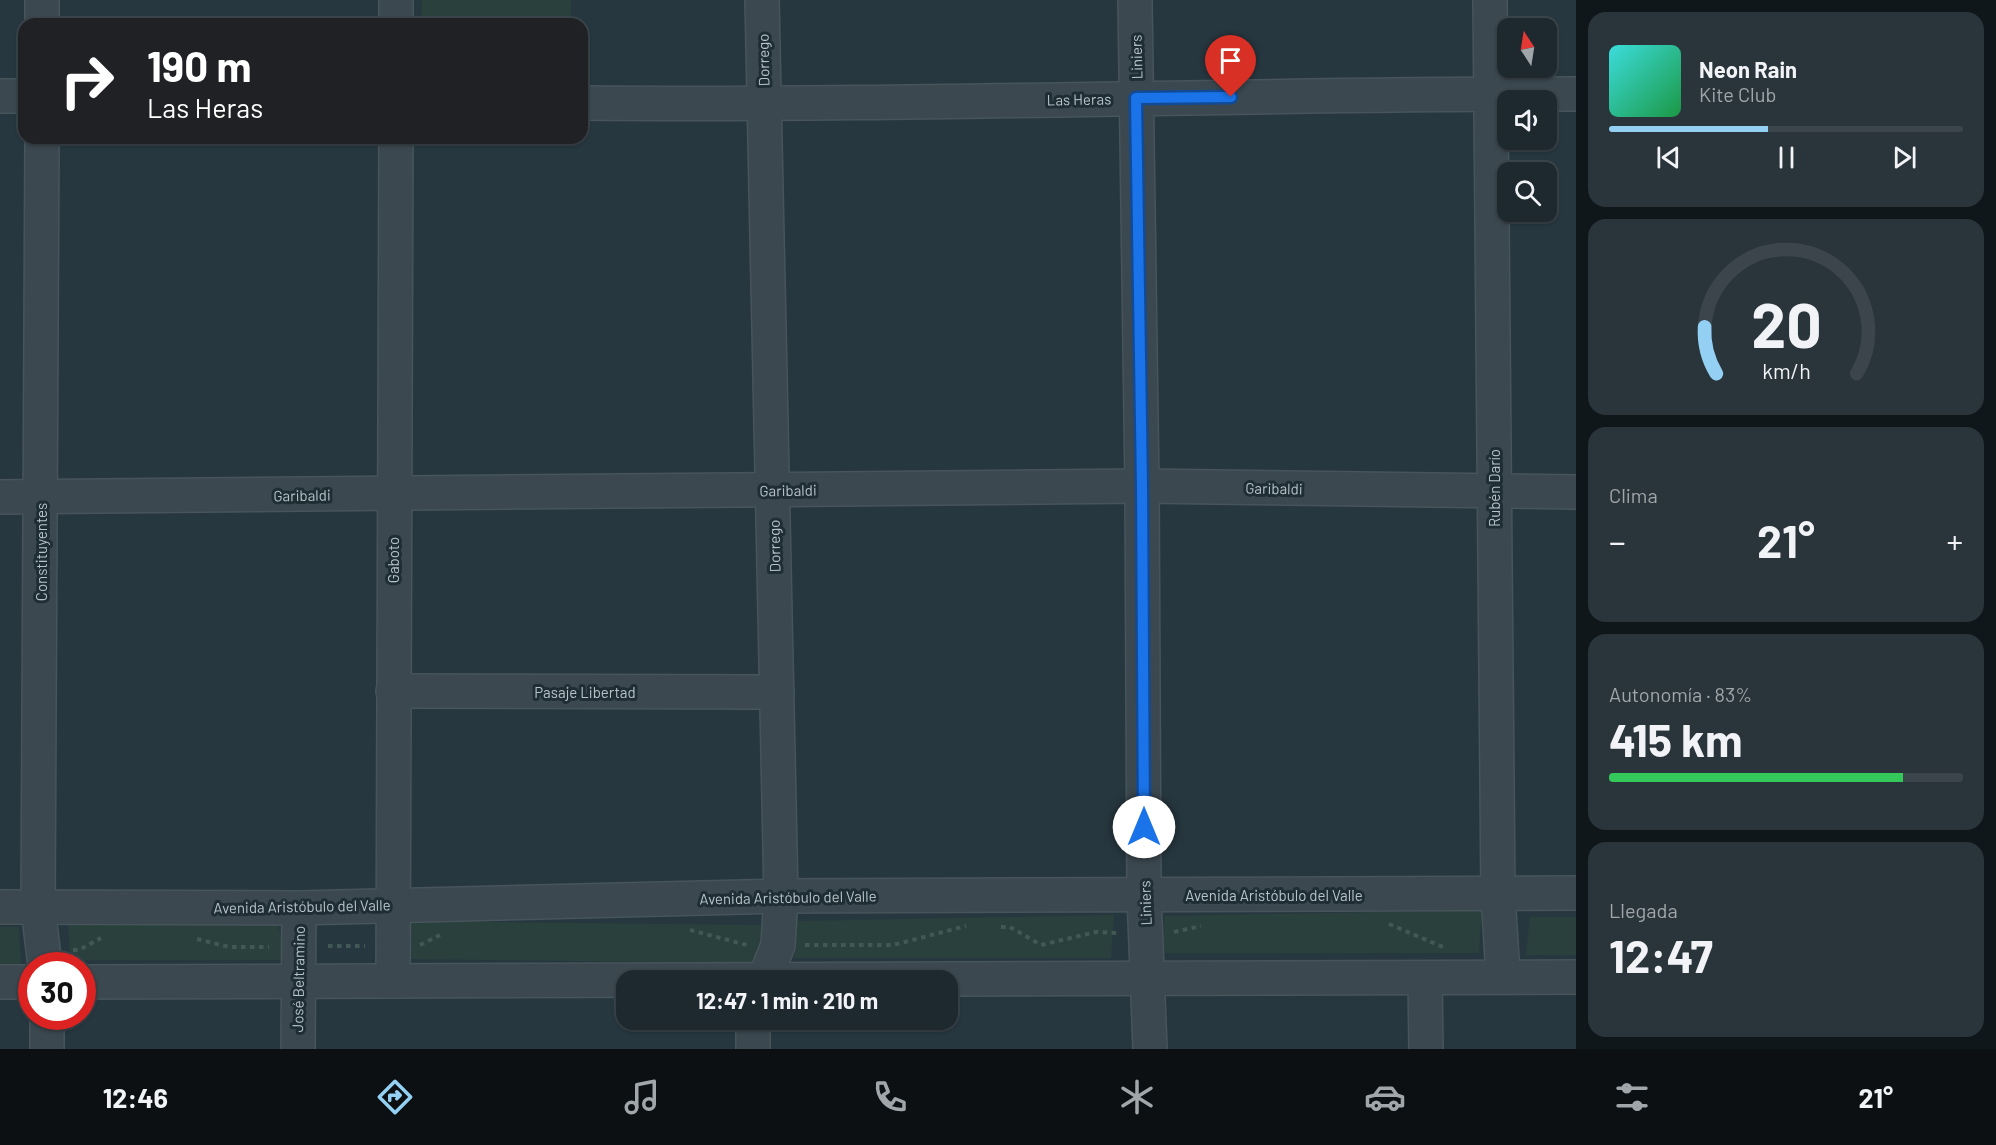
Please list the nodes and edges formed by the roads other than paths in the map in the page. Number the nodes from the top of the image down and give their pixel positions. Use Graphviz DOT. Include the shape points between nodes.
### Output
graph roads {
  1 [pos="42,0"];
  2 [pos="396,0"];
  3 [pos="762,0"];
  4 [pos="1135,0"];
  5 [pos="1490,0"];
  6 [pos="42,18"];
  7 [pos="396,18"];
  8 [pos="1492,94"];
  9 [pos="1576,94"];
  10 [pos="0,96"];
  11 [pos="18,96"];
  12 [pos="1136,98"];
  13 [pos="588,103"];
  14 [pos="764,105"];
  15 [pos="42,144"];
  16 [pos="396,144"];
  17 [pos="1142,486"];
  18 [pos="772,490"];
  19 [pos="1494,490"];
  20 [pos="1576,492"];
  21 [pos="393,494"];
  22 [pos="0,497"];
  23 [pos="42,497"];
  24 [pos="393,691"];
  25 [pos="777,692"];
  26 [pos="1498,894"];
  27 [pos="1576,894"];
  28 [pos="1144,895"];
  29 [pos="781,896"];
  30 [pos="393,904"];
  31 [pos="0,907"];
  32 [pos="38,908"];
  33 [pos="299,908"];
  34 [pos="43,952"];
  35 [pos="768,970"];
  36 [pos="1503,976"];
  37 [pos="1576,977"];
  38 [pos="1425,978"];
  39 [pos="1149,979"];
  40 [pos="958,980"];
  41 [pos="393,981"];
  42 [pos="616,981"];
  43 [pos="0,982"];
  44 [pos="18,982"];
  45 [pos="96,982"];
  46 [pos="298,982"];
  47 [pos="47,1030"];
  48 [pos="753,1030"];
  49 [pos="48,1049"];
  50 [pos="298,1049"];
  51 [pos="753,1049"];
  52 [pos="1150,1049"];
  53 [pos="1426,1049"];
  1 -- 6 [label="street"];
  2 -- 7 [label="street"];
  3 -- 14 [label="street, Dorrego"];
  4 -- 12 [label="street, Liniers"];
  5 -- 8 [label="street, Rubén Darío"];
  8 -- 9 [label="street, Las Heras"];
  8 -- 12 [label="street, Las Heras"];
  8 -- 19 [label="street, Rubén Darío"];
  10 -- 11 [label="street"];
  12 -- 14 [label="street, Las Heras"];
  12 -- 17 [label="street, Liniers"];
  13 -- 14 [label="street, Las Heras"];
  14 -- 18 [label="street, Dorrego"];
  15 -- 23 [label="street, Constituyentes"];
  16 -- 21 [label="street, Gaboto"];
  17 -- 18 [label="street, Garibaldi"];
  17 -- 19 [label="street, Garibaldi"];
  17 -- 28 [label="street, Liniers"];
  18 -- 21 [label="street, Garibaldi"];
  18 -- 25 [label="street, Dorrego"];
  19 -- 20 [label="street, Garibaldi"];
  19 -- 26 [label="street, Rubén Darío"];
  21 -- 23 [label="street, Garibaldi"];
  21 -- 24 [label="street, Gaboto"];
  22 -- 23 [label="street, Garibaldi"];
  23 -- 32 [label="street, Constituyentes"];
  24 -- 25 [label="street, Pasaje Libertad"];
  24 -- 30 [label="street, Gaboto"];
  25 -- 29 [label="street, Dorrego"];
  26 -- 27 [label="street, Avenida Aristóbulo del Valle"];
  26 -- 28 [label="street, Avenida Aristóbulo del Valle"];
  26 -- 36 [label="street, Rubén Darío"];
  28 -- 29 [label="street, Avenida Aristóbulo del Valle"];
  28 -- 39 [label="street, Liniers"];
  29 -- 30 [label="street, Avenida Aristóbulo del Valle"];
  29 -- 35 [label="street, Dorrego" via="778,945"];
  30 -- 33 [label="street, Avenida Aristóbulo del Valle"];
  30 -- 41 [label="street, Gaboto"];
  31 -- 32 [label="street, Avenida Aristóbulo del Valle"];
  32 -- 33 [label="street, Avenida Aristóbulo del Valle"];
  32 -- 34 [label="street, Constituyentes"];
  33 -- 46 [label="street, José Beltramino"];
  36 -- 37 [label="street"];
  36 -- 38 [label="street"];
  38 -- 39 [label="street"];
  38 -- 53 [label="street"];
  39 -- 40 [label="street"];
  39 -- 52 [label="street, Liniers"];
  41 -- 42 [label="street"];
  41 -- 46 [label="street"];
  43 -- 44 [label="street"];
  45 -- 46 [label="street"];
  46 -- 50 [label="street, José Beltramino"];
  47 -- 49 [label="street"];
  48 -- 51 [label="street"];
}
